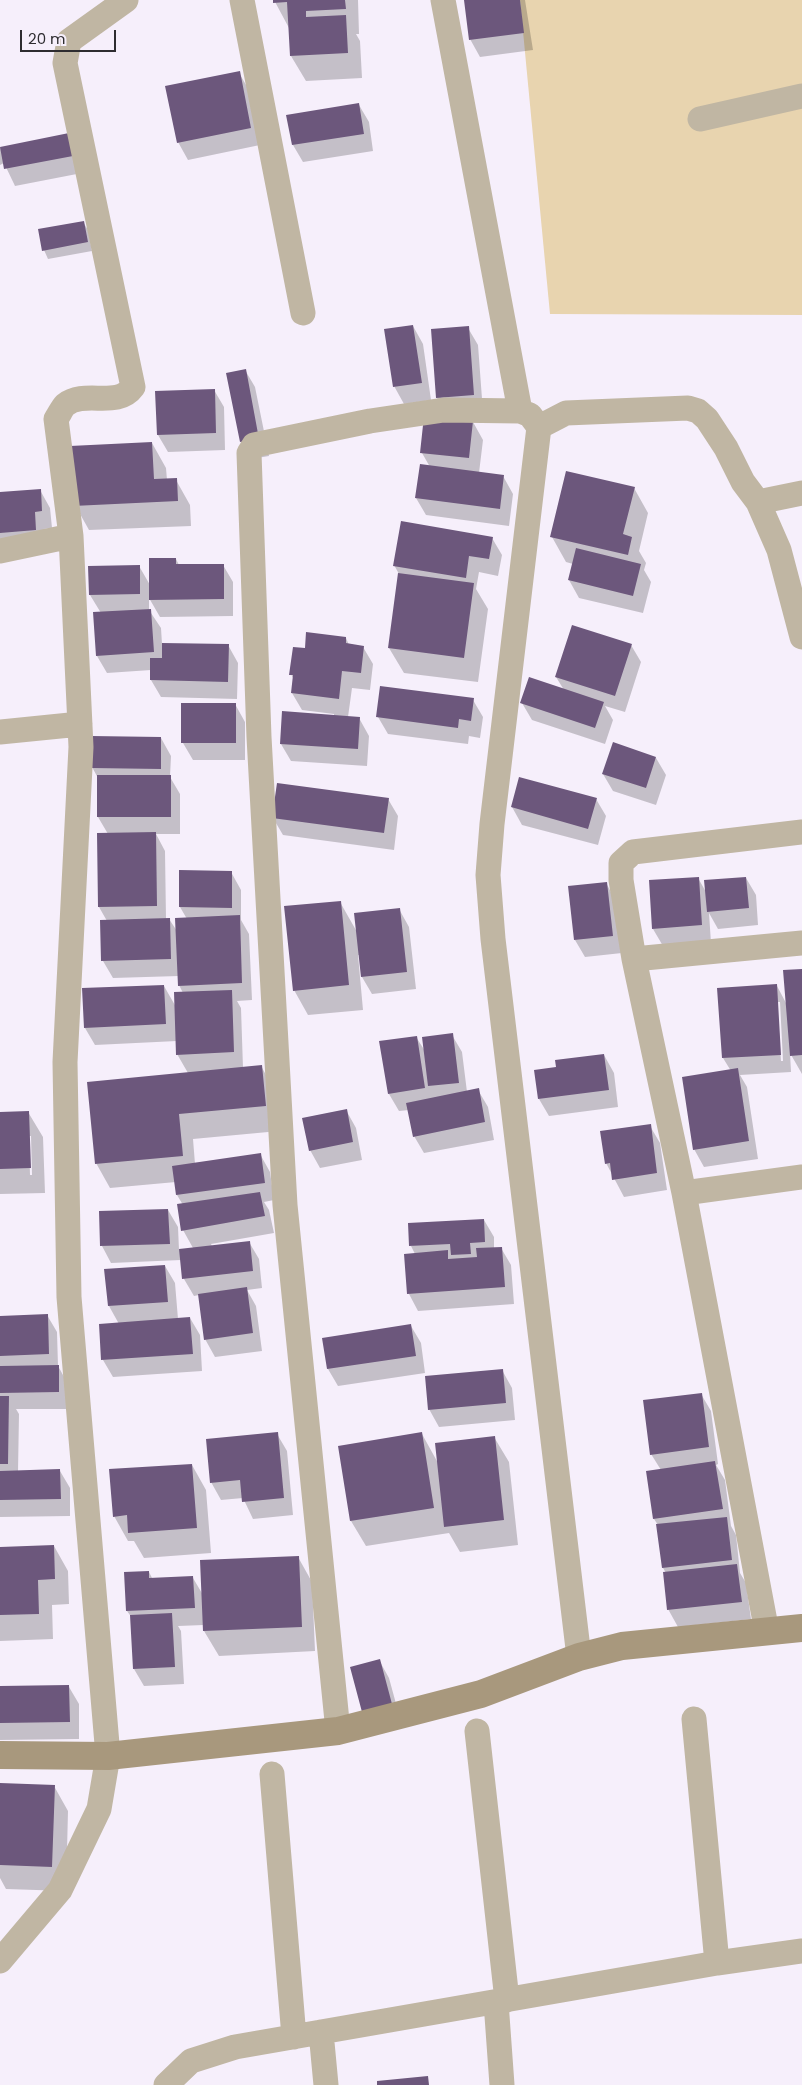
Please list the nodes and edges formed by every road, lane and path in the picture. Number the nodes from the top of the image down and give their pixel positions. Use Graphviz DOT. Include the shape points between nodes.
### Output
graph roads {
  1 [pos="126,0"];
  2 [pos="242,0"];
  3 [pos="443,0"];
  4 [pos="802,96"];
  5 [pos="700,119"];
  6 [pos="303,313"];
  7 [pos="530,419"];
  8 [pos="802,493"];
  9 [pos="758,502"];
  10 [pos="71,536"];
  11 [pos="0,551"];
  12 [pos="802,637"];
  13 [pos="80,724"];
  14 [pos="0,732"];
  15 [pos="802,832"];
  16 [pos="802,944"];
  17 [pos="634,959"];
  18 [pos="802,1177"];
  19 [pos="684,1193"];
  20 [pos="802,1628"];
  21 [pos="767,1632"];
  22 [pos="579,1657"];
  23 [pos="694,1719"];
  24 [pos="338,1731"];
  25 [pos="476,1731"];
  26 [pos="0,1755"];
  27 [pos="108,1756"];
  28 [pos="272,1774"];
  29 [pos="802,1950"];
  30 [pos="0,1962"];
  31 [pos="717,1963"];
  32 [pos="501,2001"];
  33 [pos="322,2032"];
  34 [pos="294,2037"];
  35 [pos="166,2085"];
  36 [pos="326,2085"];
  37 [pos="502,2085"];
  1 -- 10 [label="street" via="69,41 65,64 133,387 127,395 79,400 66,405 56,418"];
  2 -- 6 [label="street"];
  3 -- 7 [label="street"];
  4 -- 5 [label="street"];
  7 -- 9 [label="street" via="566,413 688,408 698,411 726,448 743,482"];
  7 -- 22 [label="street" via="488,875 494,949"];
  7 -- 24 [label="street" via="444,410 370,421 254,445 249,454 260,737 285,1205"];
  8 -- 9 [label="street"];
  9 -- 12 [label="street" via="779,550"];
  10 -- 11 [label="street"];
  10 -- 13 [label="street"];
  13 -- 14 [label="street"];
  13 -- 27 [label="street" via="65,1062 69,1298"];
  15 -- 17 [label="street" via="633,852 621,862 621,880"];
  16 -- 17 [label="street"];
  17 -- 19 [label="street"];
  18 -- 19 [label="street"];
  19 -- 21 [label="street"];
  20 -- 21 [label="street"];
  21 -- 22 [label="street" via="622,1646"];
  22 -- 24 [label="street" via="481,1694"];
  23 -- 31 [label="street"];
  24 -- 27 [label="street"];
  25 -- 32 [label="street"];
  26 -- 27 [label="street"];
  27 -- 30 [label="street" via="99,1809 60,1890"];
  28 -- 34 [label="street"];
  29 -- 31 [label="street"];
  31 -- 32 [label="street"];
  32 -- 33 [label="street"];
  32 -- 37 [label="street"];
  33 -- 34 [label="street"];
  33 -- 36 [label="street"];
  34 -- 35 [label="street" via="235,2047 191,2061"];
}
